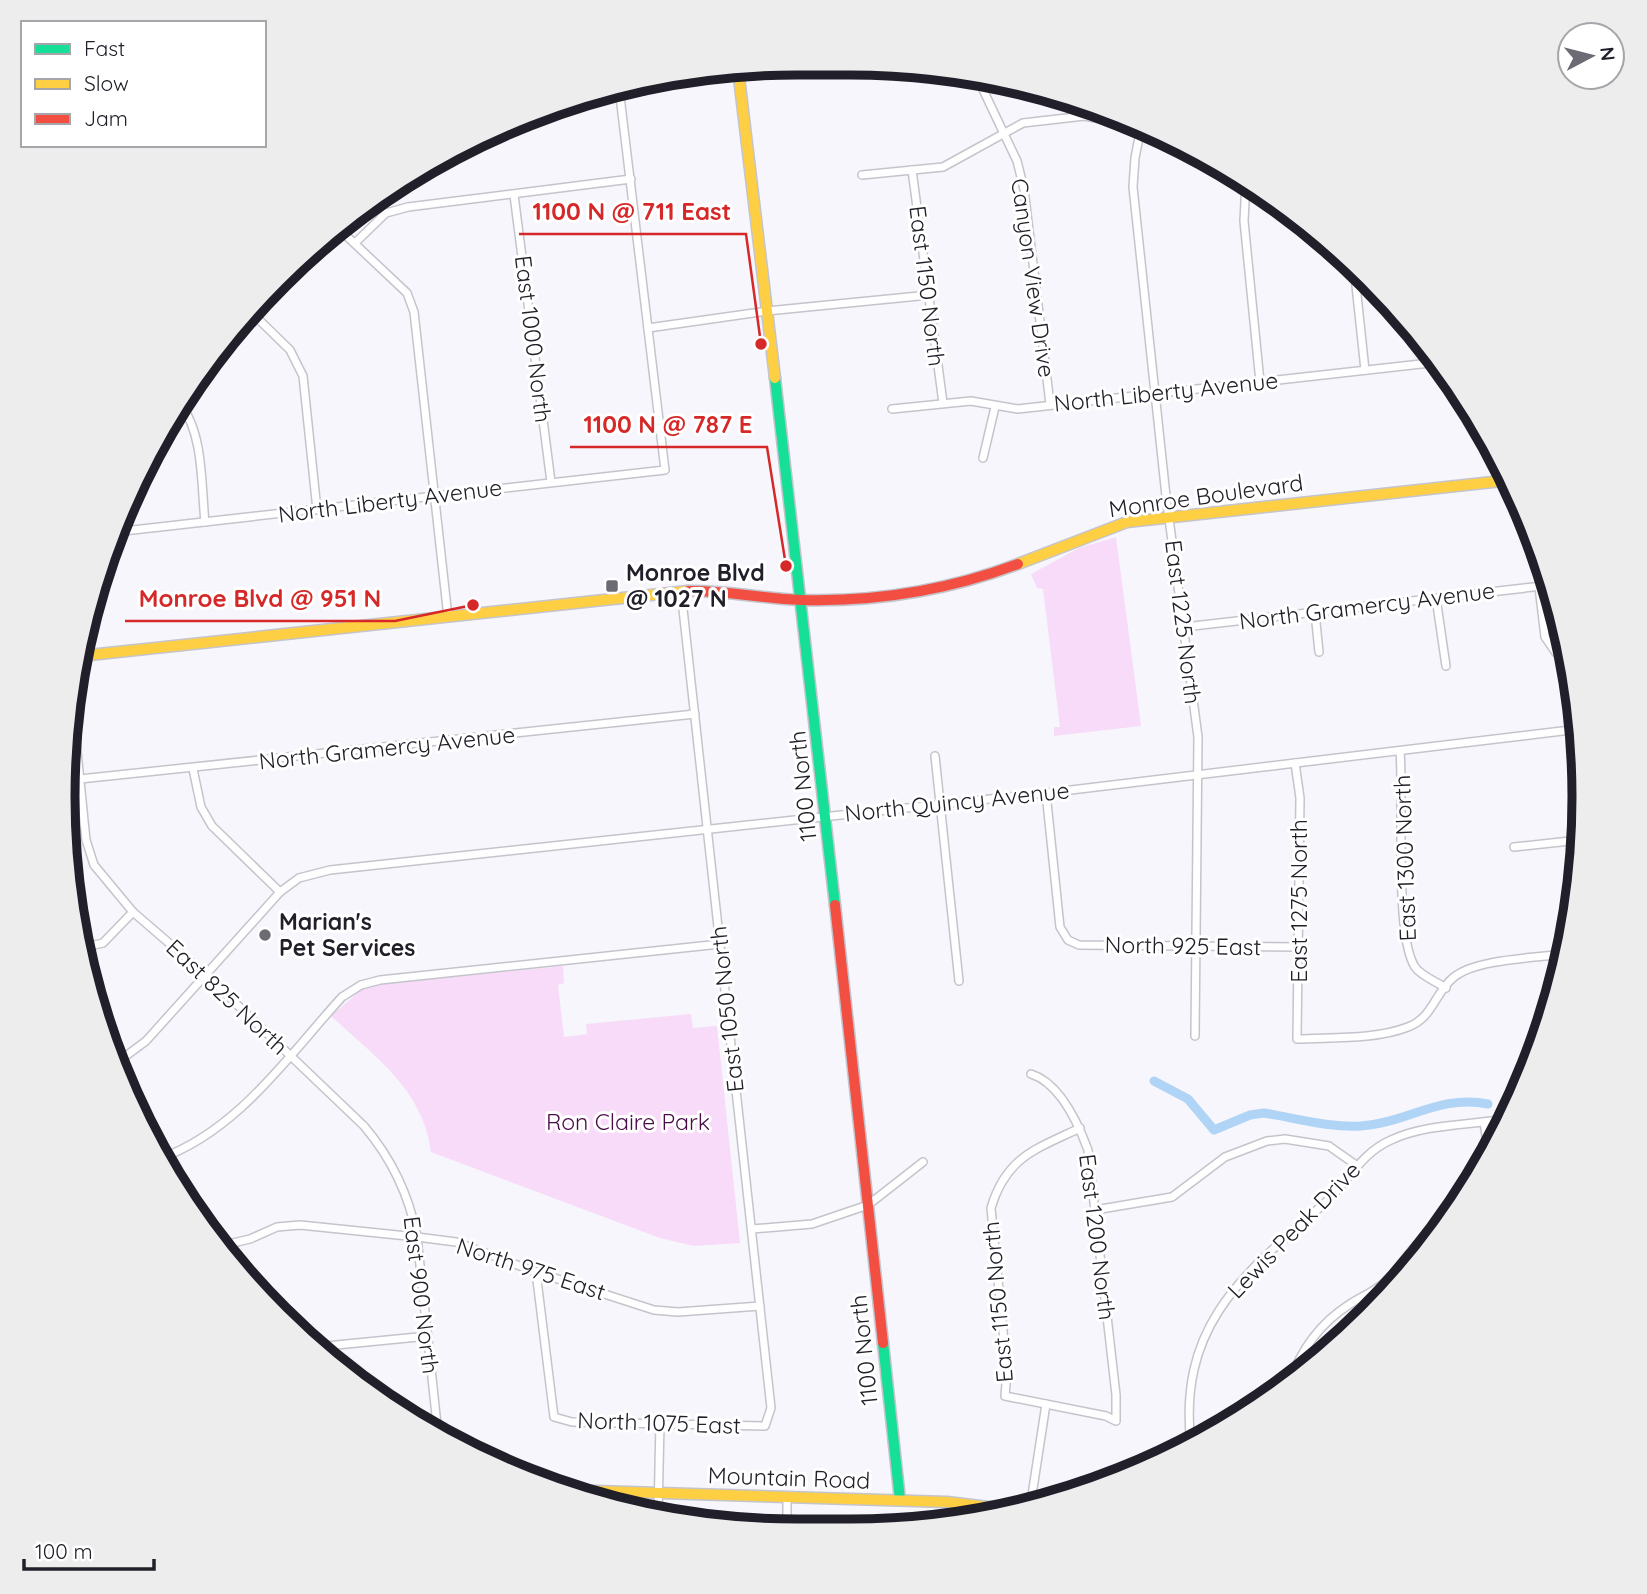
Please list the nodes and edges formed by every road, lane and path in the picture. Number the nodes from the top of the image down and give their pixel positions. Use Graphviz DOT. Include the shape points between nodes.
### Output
graph roads {
  1 [pos="738,78"];
  2 [pos="983,88"];
  3 [pos="621,97"];
  4 [pos="1091,117"];
  5 [pos="1004,131"];
  6 [pos="1138,135"];
  7 [pos="912,170"];
  8 [pos="862,175"];
  9 [pos="631,179"];
  10 [pos="1245,194"];
  11 [pos="514,195"];
  12 [pos="346,234"];
  13 [pos="356,242"];
  14 [pos="1356,283"];
  15 [pos="929,295"];
  16 [pos="767,311"];
  17 [pos="257,318"];
  18 [pos="648,328"];
  19 [pos="1427,363"];
  20 [pos="1365,370"];
  21 [pos="1260,382"];
  22 [pos="1154,392"];
  23 [pos="943,403"];
  24 [pos="1050,404"];
  25 [pos="995,407"];
  26 [pos="892,409"];
  27 [pos="187,412"];
  28 [pos="983,458"];
  29 [pos="1499,481"];
  30 [pos="551,482"];
  31 [pos="436,495"];
  32 [pos="317,510"];
  33 [pos="1169,516"];
  34 [pos="205,522"];
  35 [pos="126,531"];
  36 [pos="1539,587"];
  37 [pos="681,592"];
  38 [pos="1437,598"];
  39 [pos="802,600"];
  40 [pos="1315,613"];
  41 [pos="448,617"];
  42 [pos="1184,627"];
  43 [pos="1319,652"];
  44 [pos="1556,653"];
  45 [pos="89,655"];
  46 [pos="1446,666"];
  47 [pos="695,714"];
  48 [pos="1568,730"];
  49 [pos="77,750"];
  50 [pos="1400,751"];
  51 [pos="935,756"];
  52 [pos="1295,763"];
  53 [pos="193,769"];
  54 [pos="1199,772"];
  55 [pos="80,779"];
  56 [pos="1046,793"];
  57 [pos="939,803"];
  58 [pos="826,817"];
  59 [pos="708,830"];
  60 [pos="1570,841"];
  61 [pos="1514,847"];
  62 [pos="280,892"];
  63 [pos="133,912"];
  64 [pos="720,944"];
  65 [pos="90,946"];
  66 [pos="1198,946"];
  67 [pos="1300,947"];
  68 [pos="1554,955"];
  69 [pos="206,975"];
  70 [pos="959,981"];
  71 [pos="1446,988"];
  72 [pos="1195,1036"];
  73 [pos="290,1054"];
  74 [pos="124,1057"];
  75 [pos="1031,1074"];
  76 [pos="1495,1121"];
  77 [pos="1484,1122"];
  78 [pos="364,1126"];
  79 [pos="1080,1128"];
  80 [pos="1486,1137"];
  81 [pos="169,1153"];
  82 [pos="923,1162"];
  83 [pos="1356,1165"];
  84 [pos="868,1205"];
  85 [pos="1095,1210"];
  86 [pos="752,1229"];
  87 [pos="416,1237"];
  88 [pos="230,1244"];
  89 [pos="1412,1249"];
  90 [pos="537,1272"];
  91 [pos="1387,1279"];
  92 [pos="1381,1285"];
  93 [pos="760,1306"];
  94 [pos="428,1336"];
  95 [pos="328,1346"];
  96 [pos="1298,1362"];
  97 [pos="1046,1404"];
  98 [pos="437,1422"];
  99 [pos="660,1423"];
  100 [pos="765,1426"];
  101 [pos="1190,1433"];
  102 [pos="601,1491"];
  103 [pos="658,1493"];
  104 [pos="1032,1495"];
  105 [pos="787,1498"];
  106 [pos="900,1500"];
  107 [pos="658,1505"];
  108 [pos="979,1507"];
  109 [pos="787,1519"];
  1 -- 16 [label="street, 1100 North"];
  2 -- 5 [label="street, Canyon View Drive"];
  3 -- 9 [label="street"];
  4 -- 5 [label="street" via="1023,123"];
  5 -- 7 [label="street" via="943,167"];
  5 -- 24 [label="street, Canyon View Drive" via="1024,188"];
  6 -- 22 [label="street, East 1225 North" via="1133,187"];
  7 -- 8 [label="street"];
  7 -- 15 [label="street, East 1150 North"];
  9 -- 11 [label="street"];
  9 -- 18 [label="street"];
  10 -- 21 [label="street" via="1244,221"];
  11 -- 13 [label="street" via="408,206 386,213"];
  11 -- 30 [label="street, East 1000 North"];
  12 -- 13 [label="street"];
  13 -- 31 [label="street" via="407,293 414,313"];
  14 -- 20 [label="street"];
  15 -- 16 [label="street"];
  15 -- 23 [label="street, East 1150 North"];
  16 -- 18 [label="street"];
  16 -- 39 [label="street, 1100 North"];
  17 -- 32 [label="street" via="290,350 303,376"];
  18 -- 30 [label="street, North Liberty Avenue" via="665,470"];
  19 -- 20 [label="street, North Liberty Avenue"];
  20 -- 21 [label="street, North Liberty Avenue"];
  21 -- 22 [label="street, North Liberty Avenue"];
  22 -- 24 [label="street, North Liberty Avenue"];
  22 -- 33 [label="street, East 1225 North"];
  23 -- 25 [label="street, North Liberty Avenue" via="971,401"];
  23 -- 26 [label="street, North Liberty Avenue"];
  24 -- 25 [label="street, North Liberty Avenue"];
  25 -- 28 [label="street"];
  27 -- 34 [label="street" via="195,435"];
  29 -- 33 [label="street, Monroe Boulevard"];
  30 -- 31 [label="street, North Liberty Avenue"];
  31 -- 32 [label="street, North Liberty Avenue"];
  31 -- 41 [label="street"];
  32 -- 34 [label="street, North Liberty Avenue"];
  33 -- 39 [label="street, Monroe Boulevard" via="1099,530 999,572 949,586"];
  33 -- 42 [label="street, East 1225 North"];
  34 -- 35 [label="street, North Liberty Avenue"];
  36 -- 38 [label="street, North Gramercy Avenue"];
  36 -- 44 [label="street" via="1545,638"];
  37 -- 39 [label="street, Monroe Boulevard" via="707,590"];
  37 -- 41 [label="street, Monroe Boulevard"];
  37 -- 47 [label="street, East 1050 North"];
  38 -- 40 [label="street, North Gramercy Avenue"];
  38 -- 46 [label="street"];
  39 -- 58 [label="street, 1100 North"];
  40 -- 42 [label="street, North Gramercy Avenue"];
  40 -- 43 [label="street"];
  41 -- 45 [label="street, Monroe Boulevard"];
  42 -- 54 [label="street, East 1225 North"];
  47 -- 53 [label="street, North Gramercy Avenue"];
  47 -- 59 [label="street, East 1050 North"];
  48 -- 50 [label="street, North Quincy Avenue"];
  49 -- 55 [label="street"];
  50 -- 52 [label="street, North Quincy Avenue"];
  50 -- 71 [label="street, East 1300 North" via="1406,948 1416,969"];
  51 -- 57 [label="street"];
  52 -- 54 [label="street, North Quincy Avenue"];
  52 -- 67 [label="street, East 1275 North" via="1300,798"];
  53 -- 55 [label="street, North Gramercy Avenue"];
  53 -- 62 [label="street" via="201,807 212,826"];
  54 -- 56 [label="street, North Quincy Avenue"];
  54 -- 66 [label="street, East 1225 North"];
  55 -- 63 [label="street, East 825 North" via="86,839 94,865"];
  56 -- 57 [label="street, North Quincy Avenue"];
  56 -- 66 [label="street, North 925 East" via="1060,927 1068,940 1079,945"];
  57 -- 58 [label="street, North Quincy Avenue"];
  57 -- 70 [label="street"];
  58 -- 59 [label="street, North Quincy Avenue"];
  58 -- 84 [label="street, 1100 North"];
  59 -- 62 [label="street, North Quincy Avenue" via="330,870 299,878"];
  59 -- 64 [label="street, East 1050 North"];
  60 -- 61 [label="street"];
  62 -- 69 [label="street, North Quincy Avenue"];
  63 -- 65 [label="street" via="103,943"];
  63 -- 69 [label="street, East 825 North"];
  64 -- 73 [label="street" via="380,980 342,997"];
  64 -- 86 [label="street, East 1050 North"];
  66 -- 67 [label="street, North 925 East"];
  66 -- 72 [label="street, East 1225 North"];
  67 -- 71 [label="street, East 1275 North" via="1297,1039 1410,1027 1427,1016"];
  68 -- 71 [label="street" via="1479,966 1454,977"];
  69 -- 73 [label="street, East 825 North"];
  69 -- 74 [label="street, North Quincy Avenue" via="146,1041"];
  73 -- 78 [label="street, East 825 North"];
  73 -- 81 [label="street" via="251,1098 213,1131"];
  75 -- 79 [label="street, East 1200 North" via="1045,1078"];
  76 -- 77 [label="street, Lewis Peak Drive"];
  77 -- 80 [label="street"];
  77 -- 83 [label="street, Lewis Peak Drive" via="1413,1132 1390,1140"];
  78 -- 87 [label="street, East 900 North" via="398,1174"];
  79 -- 85 [label="street, East 1200 North" via="1088,1150"];
  79 -- 97 [label="street, East 1150 North" via="1018,1159 996,1190 991,1208 1007,1372 1005,1396"];
  82 -- 84 [label="street"];
  83 -- 85 [label="street" via="1329,1146 1267,1141 1225,1157 1172,1197"];
  83 -- 101 [label="street, Lewis Peak Drive" via="1328,1199 1261,1257 1222,1305 1195,1366"];
  84 -- 86 [label="street" via="812,1224"];
  84 -- 106 [label="street, 1100 North"];
  85 -- 97 [label="street, East 1200 North" via="1116,1421"];
  86 -- 93 [label="street, East 1050 North"];
  87 -- 88 [label="street, North 975 East" via="300,1225 277,1227"];
  87 -- 90 [label="street, North 975 East" via="456,1242"];
  87 -- 94 [label="street, East 900 North"];
  89 -- 91 [label="street"];
  90 -- 93 [label="street, North 975 East" via="654,1310"];
  90 -- 99 [label="street, North 1075 East" via="554,1417 572,1422"];
  92 -- 96 [label="street" via="1326,1323"];
  93 -- 100 [label="street, East 1050 North" via="771,1408"];
  94 -- 95 [label="street"];
  94 -- 98 [label="street, East 900 North"];
  97 -- 104 [label="street"];
  99 -- 100 [label="street, North 1075 East"];
  99 -- 103 [label="street"];
  102 -- 103 [label="street, Mountain Road"];
  103 -- 105 [label="street, Mountain Road"];
  103 -- 107 [label="street"];
  105 -- 106 [label="street, Mountain Road"];
  105 -- 109 [label="street"];
  106 -- 108 [label="street, Mountain Road"];
}
